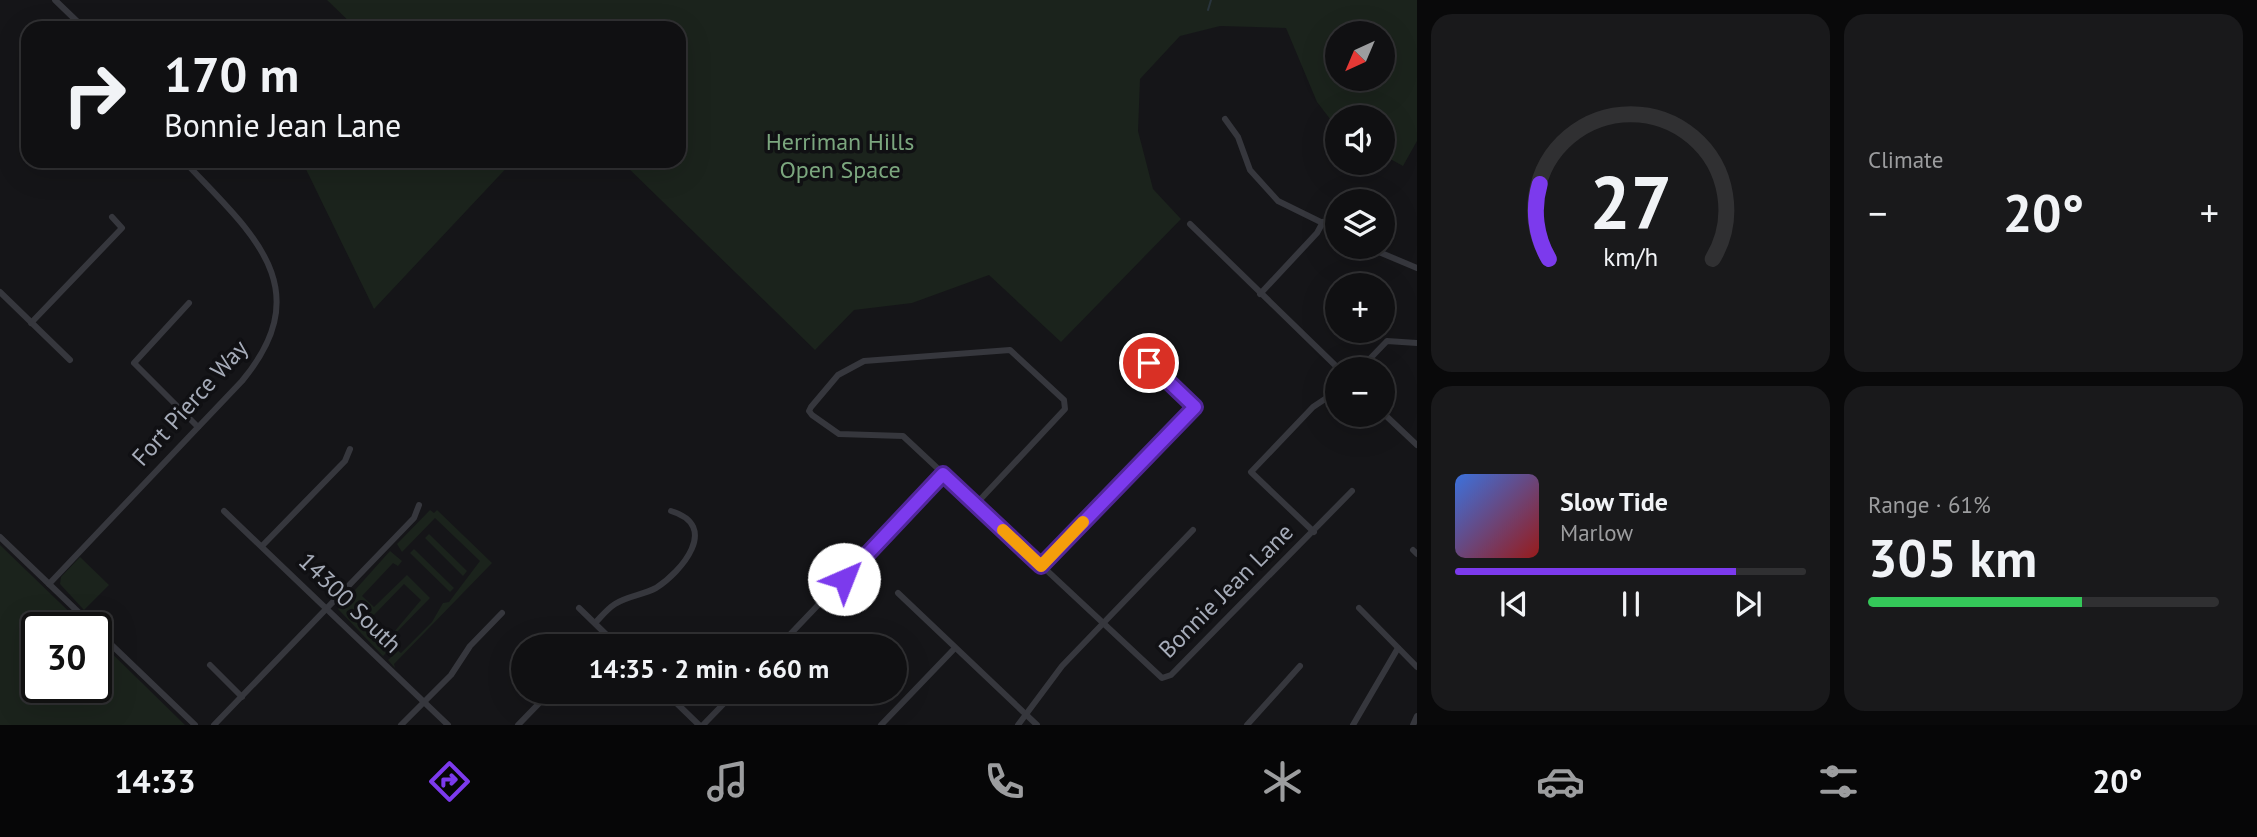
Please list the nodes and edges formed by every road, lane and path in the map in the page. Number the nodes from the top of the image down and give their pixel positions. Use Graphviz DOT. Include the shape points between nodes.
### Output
graph roads {
  1 [pos="55,0"];
  2 [pos="77,21"];
  3 [pos="1224,119"];
  4 [pos="190,168"];
  5 [pos="112,217"];
  6 [pos="1323,222"];
  7 [pos="1190,224"];
  8 [pos="1395,259"];
  9 [pos="1417,268"];
  10 [pos="0,292"];
  11 [pos="1260,293"];
  12 [pos="189,303"];
  13 [pos="31,323"];
  14 [pos="1417,343"];
  15 [pos="1134,349"];
  16 [pos="1327,357"];
  17 [pos="1372,357"];
  18 [pos="70,360"];
  19 [pos="1325,399"];
  20 [pos="1395,424"];
  21 [pos="198,426"];
  22 [pos="1417,445"];
  23 [pos="349,449"];
  24 [pos="943,474"];
  25 [pos="1352,491"];
  26 [pos="976,504"];
  27 [pos="419,505"];
  28 [pos="224,511"];
  29 [pos="671,511"];
  30 [pos="1193,530"];
  31 [pos="1314,532"];
  32 [pos="0,537"];
  33 [pos="263,545"];
  34 [pos="1041,566"];
  35 [pos="49,584"];
  36 [pos="898,593"];
  37 [pos="328,608"];
  38 [pos="579,608"];
  39 [pos="1359,608"];
  40 [pos="78,612"];
  41 [pos="502,613"];
  42 [pos="595,624"];
  43 [pos="1102,626"];
  44 [pos="605,634"];
  45 [pos="790,634"];
  46 [pos="112,645"];
  47 [pos="955,648"];
  48 [pos="1398,648"];
  49 [pos="210,665"];
  50 [pos="1300,666"];
  51 [pos="1417,667"];
  52 [pos="242,696"];
  53 [pos="425,702"];
  54 [pos="538,704"];
  55 [pos="678,704"];
  56 [pos="723,704"];
  57 [pos="1025,713"];
  58 [pos="1417,716"];
  59 [pos="195,725"];
  60 [pos="214,725"];
  61 [pos="401,725"];
  62 [pos="449,725"];
  63 [pos="518,725"];
  64 [pos="701,725"];
  65 [pos="881,725"];
  66 [pos="1018,725"];
  67 [pos="1037,725"];
  68 [pos="1247,725"];
  69 [pos="1353,725"];
  70 [pos="1413,725"];
  1 -- 2 [label="street"];
  3 -- 6 [label="street" via="1238,137 1250,170 1278,201"];
  4 -- 21 [label="street, Fort Pierce Way" via="256,240 276,287 278,311 255,365"];
  5 -- 13 [label="street" via="122,228"];
  6 -- 11 [label="street"];
  7 -- 11 [label="street"];
  8 -- 9 [label="street"];
  10 -- 13 [label="street"];
  11 -- 16 [label="street"];
  12 -- 21 [label="street" via="134,363"];
  13 -- 18 [label="street"];
  14 -- 17 [label="street" via="1387,341"];
  15 -- 34 [label="street" via="1195,407"];
  19 -- 31 [label="street" via="1251,472"];
  20 -- 22 [label="street"];
  21 -- 35 [label="street, Fort Pierce Way"];
  23 -- 33 [label="street" via="345,460"];
  24 -- 26 [label="street, Bonnie Jean Lane"];
  24 -- 26 [label="street, Bonnie Jean Lane" via="903,436 839,434 809,411 838,375 855,364 1010,350 1066,404"];
  24 -- 45 [label="street"];
  25 -- 31 [label="street, Bonnie Jean Lane"];
  26 -- 34 [label="street, Bonnie Jean Lane"];
  27 -- 37 [label="street" via="414,518"];
  28 -- 33 [label="street, 14300 South"];
  29 -- 42 [label="street" via="694,530 692,551 659,585 615,604"];
  30 -- 43 [label="street"];
  31 -- 43 [label="street, Bonnie Jean Lane" via="1167,677 1156,676"];
  32 -- 35 [label="street"];
  33 -- 37 [label="street, 14300 South"];
  34 -- 43 [label="street, Bonnie Jean Lane"];
  35 -- 40 [label="street"];
  36 -- 47 [label="street"];
  37 -- 52 [label="street"];
  37 -- 53 [label="street, 14300 South"];
  38 -- 42 [label="street"];
  39 -- 48 [label="street"];
  41 -- 53 [label="street"];
  42 -- 44 [label="street"];
  43 -- 57 [label="street"];
  46 -- 59 [label="street"];
  47 -- 57 [label="street"];
  47 -- 65 [label="street"];
  48 -- 51 [label="street"];
  48 -- 69 [label="street"];
  49 -- 52 [label="street"];
  50 -- 68 [label="street"];
  52 -- 60 [label="street"];
  53 -- 61 [label="street"];
  53 -- 62 [label="street, 14300 South"];
  54 -- 63 [label="street"];
  55 -- 64 [label="street"];
  56 -- 64 [label="street"];
  57 -- 66 [label="street"];
  57 -- 67 [label="street"];
  58 -- 70 [label="street"];
}
